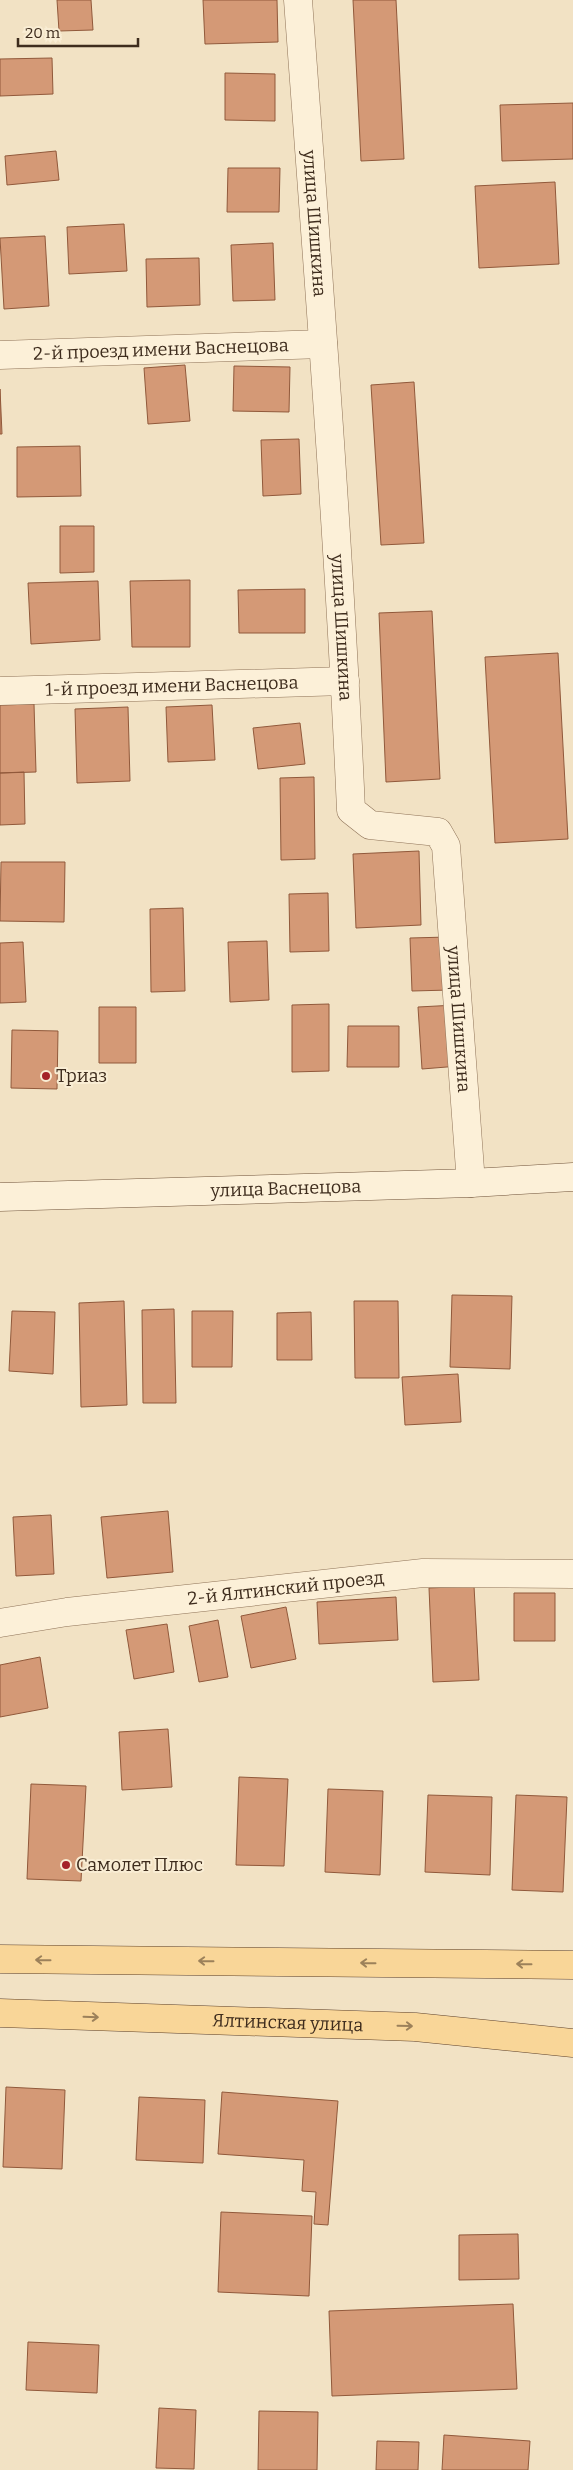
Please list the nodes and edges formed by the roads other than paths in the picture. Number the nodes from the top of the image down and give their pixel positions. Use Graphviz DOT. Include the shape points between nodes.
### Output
graph roads {
  1 [pos="298,0"];
  2 [pos="323,344"];
  3 [pos="0,355"];
  4 [pos="345,681"];
  5 [pos="0,691"];
  6 [pos="573,1177"];
  7 [pos="471,1183"];
  8 [pos="0,1197"];
  9 [pos="573,1574"];
  10 [pos="0,1623"];
  11 [pos="0,1959"];
  12 [pos="573,1965"];
  13 [pos="0,2014"];
  14 [pos="573,2043"];
  1 -- 2 [label="street, улица Шишкина"];
  2 -- 3 [label="street, 2-й проезд имени Васнецова"];
  2 -- 4 [label="street, улица Шишкина"];
  4 -- 5 [label="street, 1-й проезд имени Васнецова"];
  4 -- 7 [label="street, улица Шишкина" via="350,810 370,825 438,832 446,846"];
  6 -- 7 [label="street, улица Васнецова"];
  7 -- 8 [label="street, улица Васнецова"];
  9 -- 10 [label="street, 2-й Ялтинский проезд" via="423,1573 68,1612"];
  12 -- 11 [label="main road, one-way"];
  13 -- 14 [label="main road, Ялтинская улица, one-way" via="415,2027"];
}
